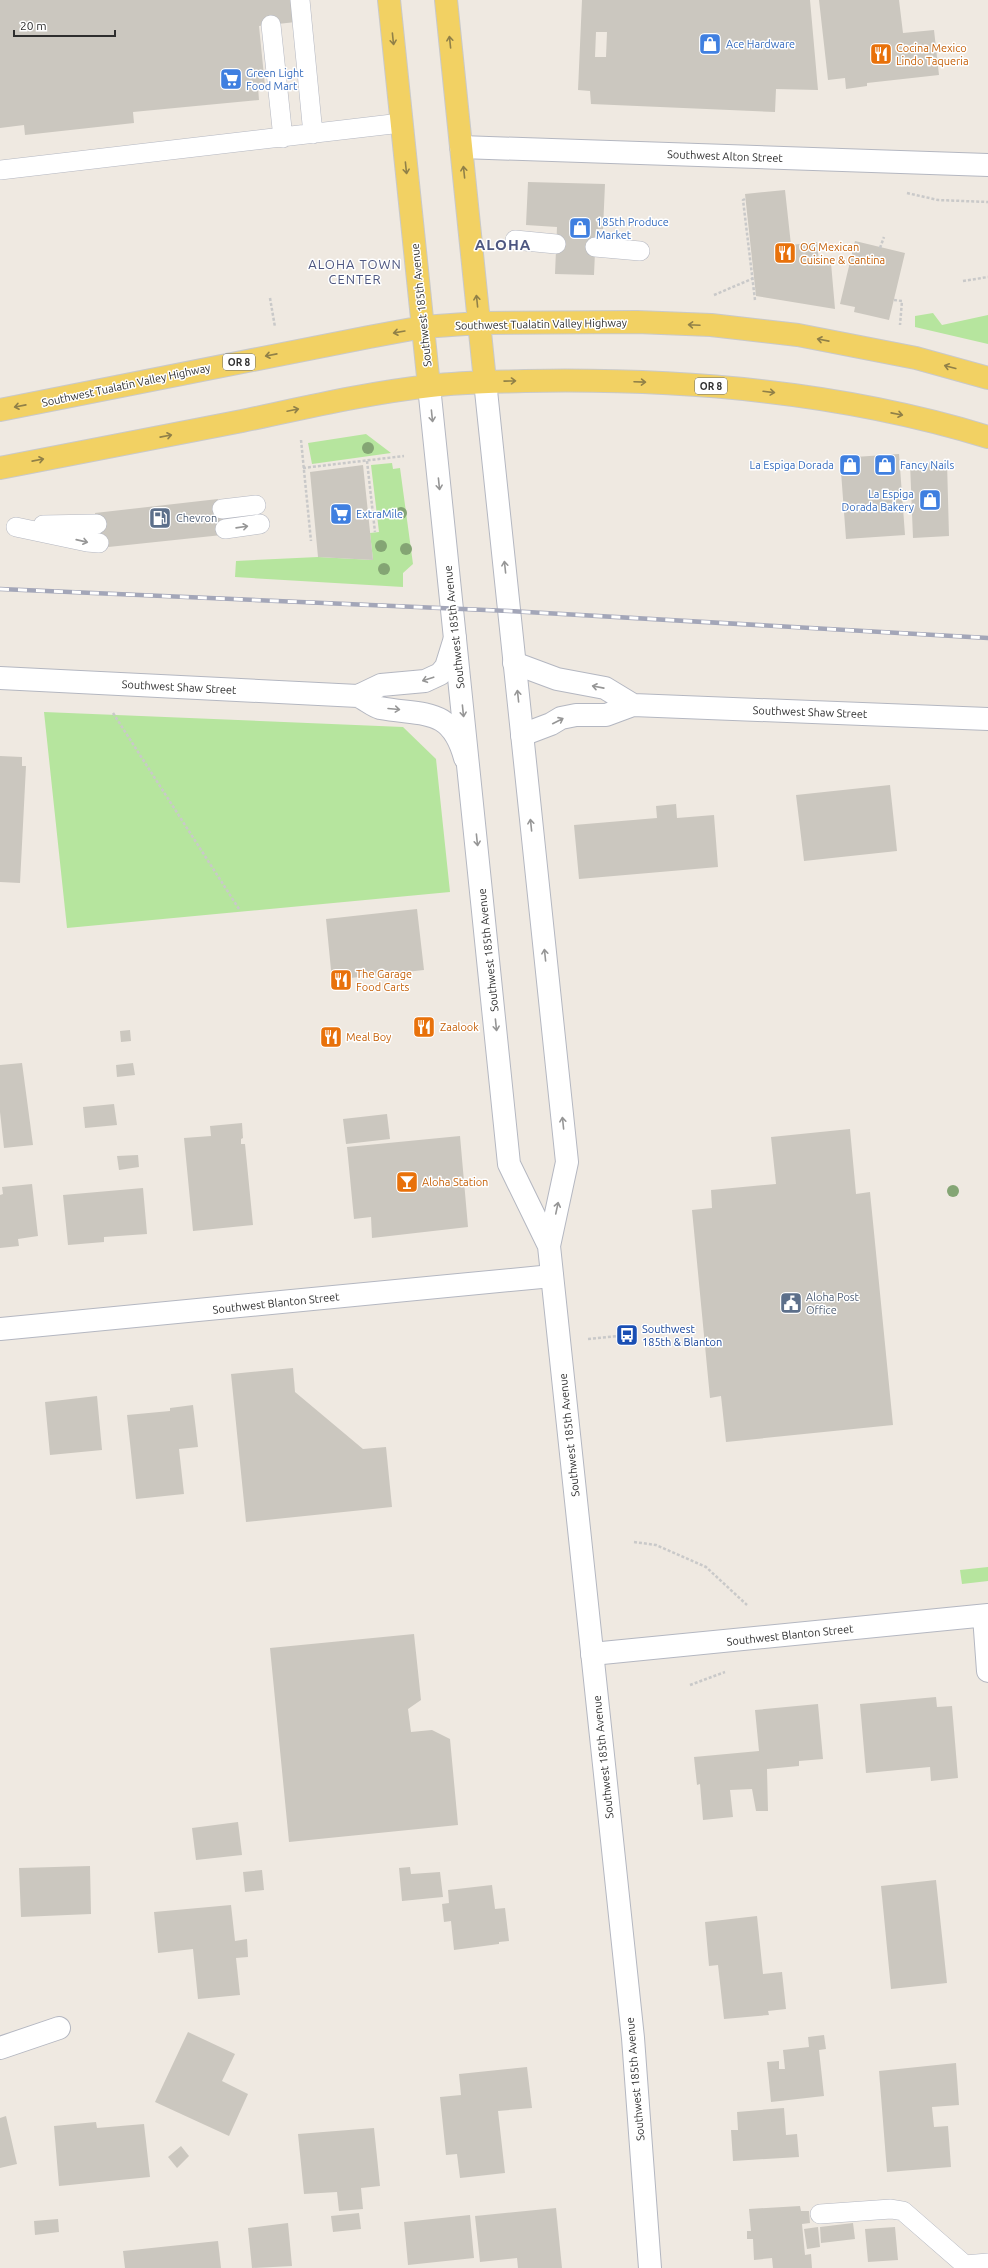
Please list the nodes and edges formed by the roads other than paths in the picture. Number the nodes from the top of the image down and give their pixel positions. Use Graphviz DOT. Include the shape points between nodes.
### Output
graph roads {
  1 [pos="300,0"];
  2 [pos="389,0"];
  3 [pos="446,0"];
  4 [pos="271,25"];
  5 [pos="402,123"];
  6 [pos="313,134"];
  7 [pos="283,138"];
  8 [pos="461,147"];
  9 [pos="988,165"];
  10 [pos="0,170"];
  11 [pos="515,240"];
  12 [pos="556,244"];
  13 [pos="595,247"];
  14 [pos="640,251"];
  15 [pos="480,323"];
  16 [pos="423,327"];
  17 [pos="988,378"];
  18 [pos="485,382"];
  19 [pos="429,386"];
  20 [pos="0,410"];
  21 [pos="988,437"];
  22 [pos="0,468"];
  23 [pos="256,505"];
  24 [pos="222,509"];
  25 [pos="96,524"];
  26 [pos="260,524"];
  27 [pos="225,529"];
  28 [pos="98,543"];
  29 [pos="455,638"];
  30 [pos="514,663"];
  31 [pos="0,678"];
  32 [pos="358,696"];
  33 [pos="633,705"];
  34 [pos="988,719"];
  35 [pos="522,735"];
  36 [pos="470,777"];
  37 [pos="549,1246"];
  38 [pos="552,1276"];
  39 [pos="0,1329"];
  40 [pos="986,1616"];
  41 [pos="592,1654"];
  42 [pos="988,1671"];
  43 [pos="59,2028"];
  44 [pos="0,2048"];
  45 [pos="820,2214"];
  46 [pos="988,2263"];
  47 [pos="650,2268"];
  1 -- 6 [label="lane"];
  2 -- 5 [label="main road, Southwest 185th Avenue, one-way"];
  8 -- 3 [label="main road, Southwest 185th Avenue, one-way"];
  4 -- 7 [label="lane"];
  5 -- 6 [label="lane"];
  5 -- 16 [label="main road, Southwest 185th Avenue, one-way"];
  6 -- 7 [label="lane"];
  7 -- 10 [label="lane"];
  8 -- 9 [label="street, Southwest Alton Street"];
  15 -- 8 [label="main road, Southwest 185th Avenue, one-way"];
  11 -- 12 [label="lane"];
  13 -- 14 [label="lane"];
  15 -- 16 [label="main road, Southwest Tualatin Valley Highway / OR 8"];
  17 -- 15 [label="main road, Southwest Tualatin Valley Highway / OR 8, one-way" via="916,358 798,336 711,325 637,322"];
  15 -- 18 [label="main road, Southwest 185th Avenue"];
  16 -- 19 [label="main road, Southwest 185th Avenue"];
  16 -- 20 [label="main road, Southwest Tualatin Valley Highway / OR 8, one-way"];
  18 -- 19 [label="main road, OR 8"];
  18 -- 21 [label="main road, OR 8, one-way" via="633,381 748,390 811,398 908,416"];
  30 -- 18 [label="street, Southwest 185th Avenue, one-way"];
  22 -- 19 [label="main road, OR 8, one-way" via="348,399"];
  19 -- 29 [label="street, Southwest 185th Avenue, one-way"];
  23 -- 24 [label="lane"];
  25 -- 28 [label="lane, one-way" via="16,527"];
  27 -- 26 [label="lane, one-way"];
  29 -- 32 [label="street, Southwest Shaw Street, one-way" via="446,667 440,674 425,681 381,685"];
  29 -- 36 [label="street, Southwest 185th Avenue, one-way"];
  33 -- 30 [label="street, Southwest Shaw Street, one-way" via="605,688 557,679"];
  35 -- 30 [label="street, Southwest 185th Avenue, one-way"];
  31 -- 32 [label="street, Southwest Shaw Street"];
  32 -- 36 [label="street, Southwest Shaw Street, one-way" via="378,708 425,714 442,721 460,739"];
  33 -- 34 [label="street, Southwest Shaw Street"];
  35 -- 33 [label="street, Southwest Shaw Street, one-way" via="561,718 606,715"];
  37 -- 35 [label="street, Southwest 185th Avenue, one-way" via="567,1162"];
  36 -- 37 [label="street, Southwest 185th Avenue, one-way" via="509,1164"];
  37 -- 38 [label="street, Southwest 185th Avenue"];
  38 -- 39 [label="street, Southwest Blanton Street"];
  38 -- 41 [label="street, Southwest 185th Avenue"];
  40 -- 41 [label="street, Southwest Blanton Street"];
  40 -- 42 [label="street"];
  41 -- 47 [label="street, Southwest 185th Avenue" via="633,2038"];
  43 -- 44 [label="street"];
  45 -- 46 [label="lane" via="891,2209 903,2211 965,2265"];
}
